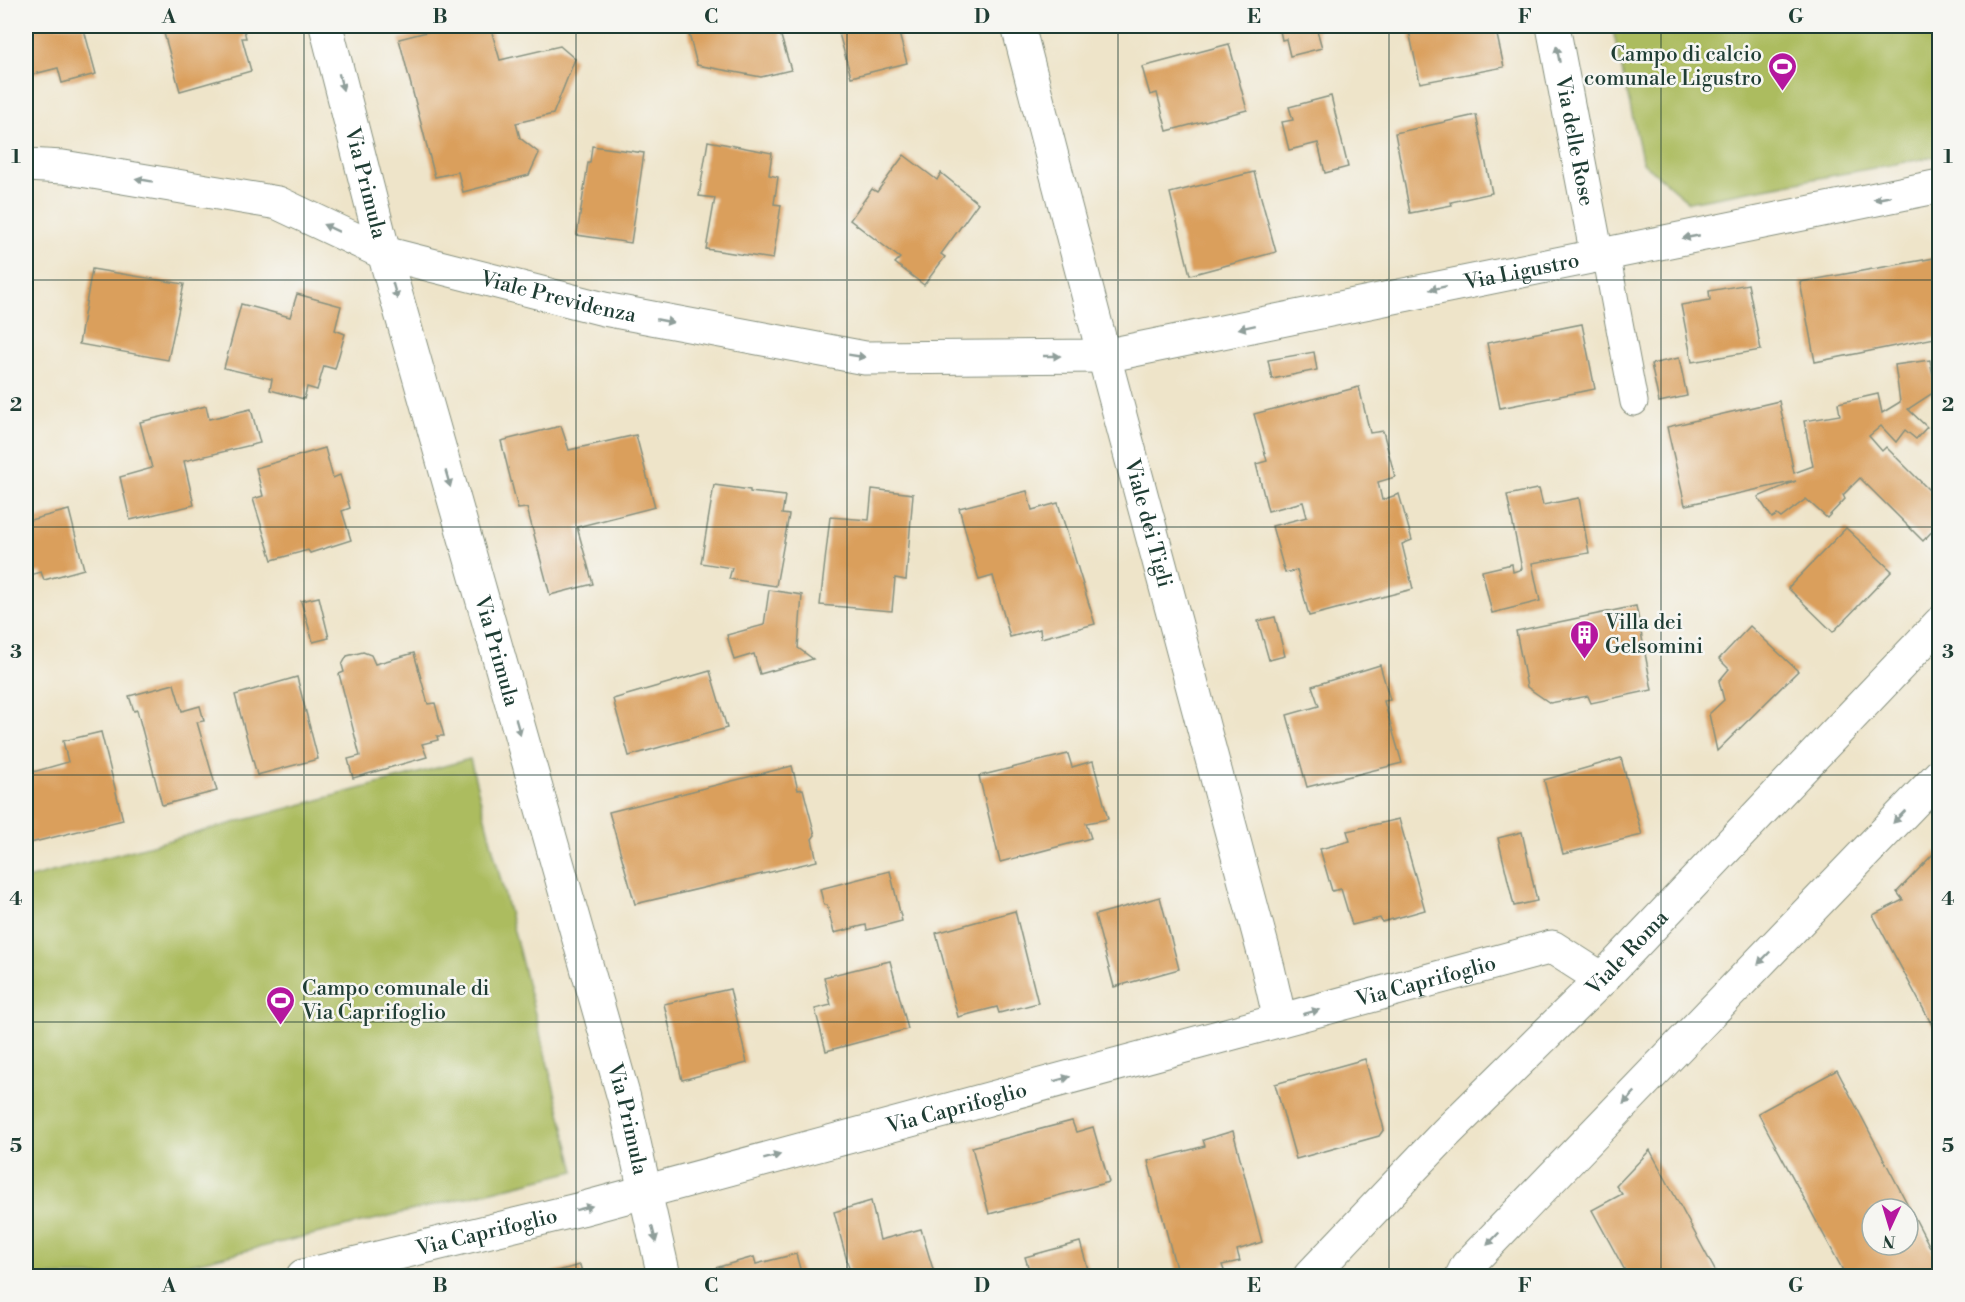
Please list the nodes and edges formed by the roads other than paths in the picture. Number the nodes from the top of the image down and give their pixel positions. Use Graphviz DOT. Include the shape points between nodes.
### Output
graph roads {
  1 [pos="326,26"];
  2 [pos="1018,26"];
  3 [pos="1553,26"];
  4 [pos="26,165"];
  5 [pos="1940,186"];
  6 [pos="384,253"];
  7 [pos="1602,255"];
  8 [pos="1104,356"];
  9 [pos="1634,402"];
  10 [pos="1940,623"];
  11 [pos="1940,775"];
  12 [pos="1602,979"];
  13 [pos="1280,1020"];
  14 [pos="645,1192"];
  15 [pos="303,1276"];
  16 [pos="664,1276"];
  17 [pos="1310,1276"];
  18 [pos="1462,1276"];
  1 -- 6 [label="street, Via Primula, one-way"];
  2 -- 8 [label="street, Viale dei Tigli"];
  7 -- 3 [label="street, Via delle Rose, one-way"];
  6 -- 4 [label="street, Viale Previdenza, one-way" via="278,204 63,166"];
  5 -- 7 [label="street, Via Ligustro, one-way"];
  6 -- 8 [label="street, Viale Previdenza, one-way" via="604,309 865,358"];
  6 -- 14 [label="street, Via Primula, one-way" via="624,1098"];
  7 -- 8 [label="street, Via Ligustro, one-way"];
  7 -- 9 [label="lane"];
  8 -- 13 [label="street, Viale dei Tigli"];
  10 -- 12 [label="street, Viale Roma"];
  11 -- 18 [label="street, one-way" via="1467,1266"];
  13 -- 12 [label="street, Via Caprifoglio, one-way" via="1552,947"];
  12 -- 17 [label="street, Viale Roma" via="1445,1134"];
  14 -- 13 [label="street, Via Caprifoglio, one-way"];
  15 -- 14 [label="street, Via Caprifoglio, one-way"];
  14 -- 16 [label="street, Via Primula, one-way"];
}
